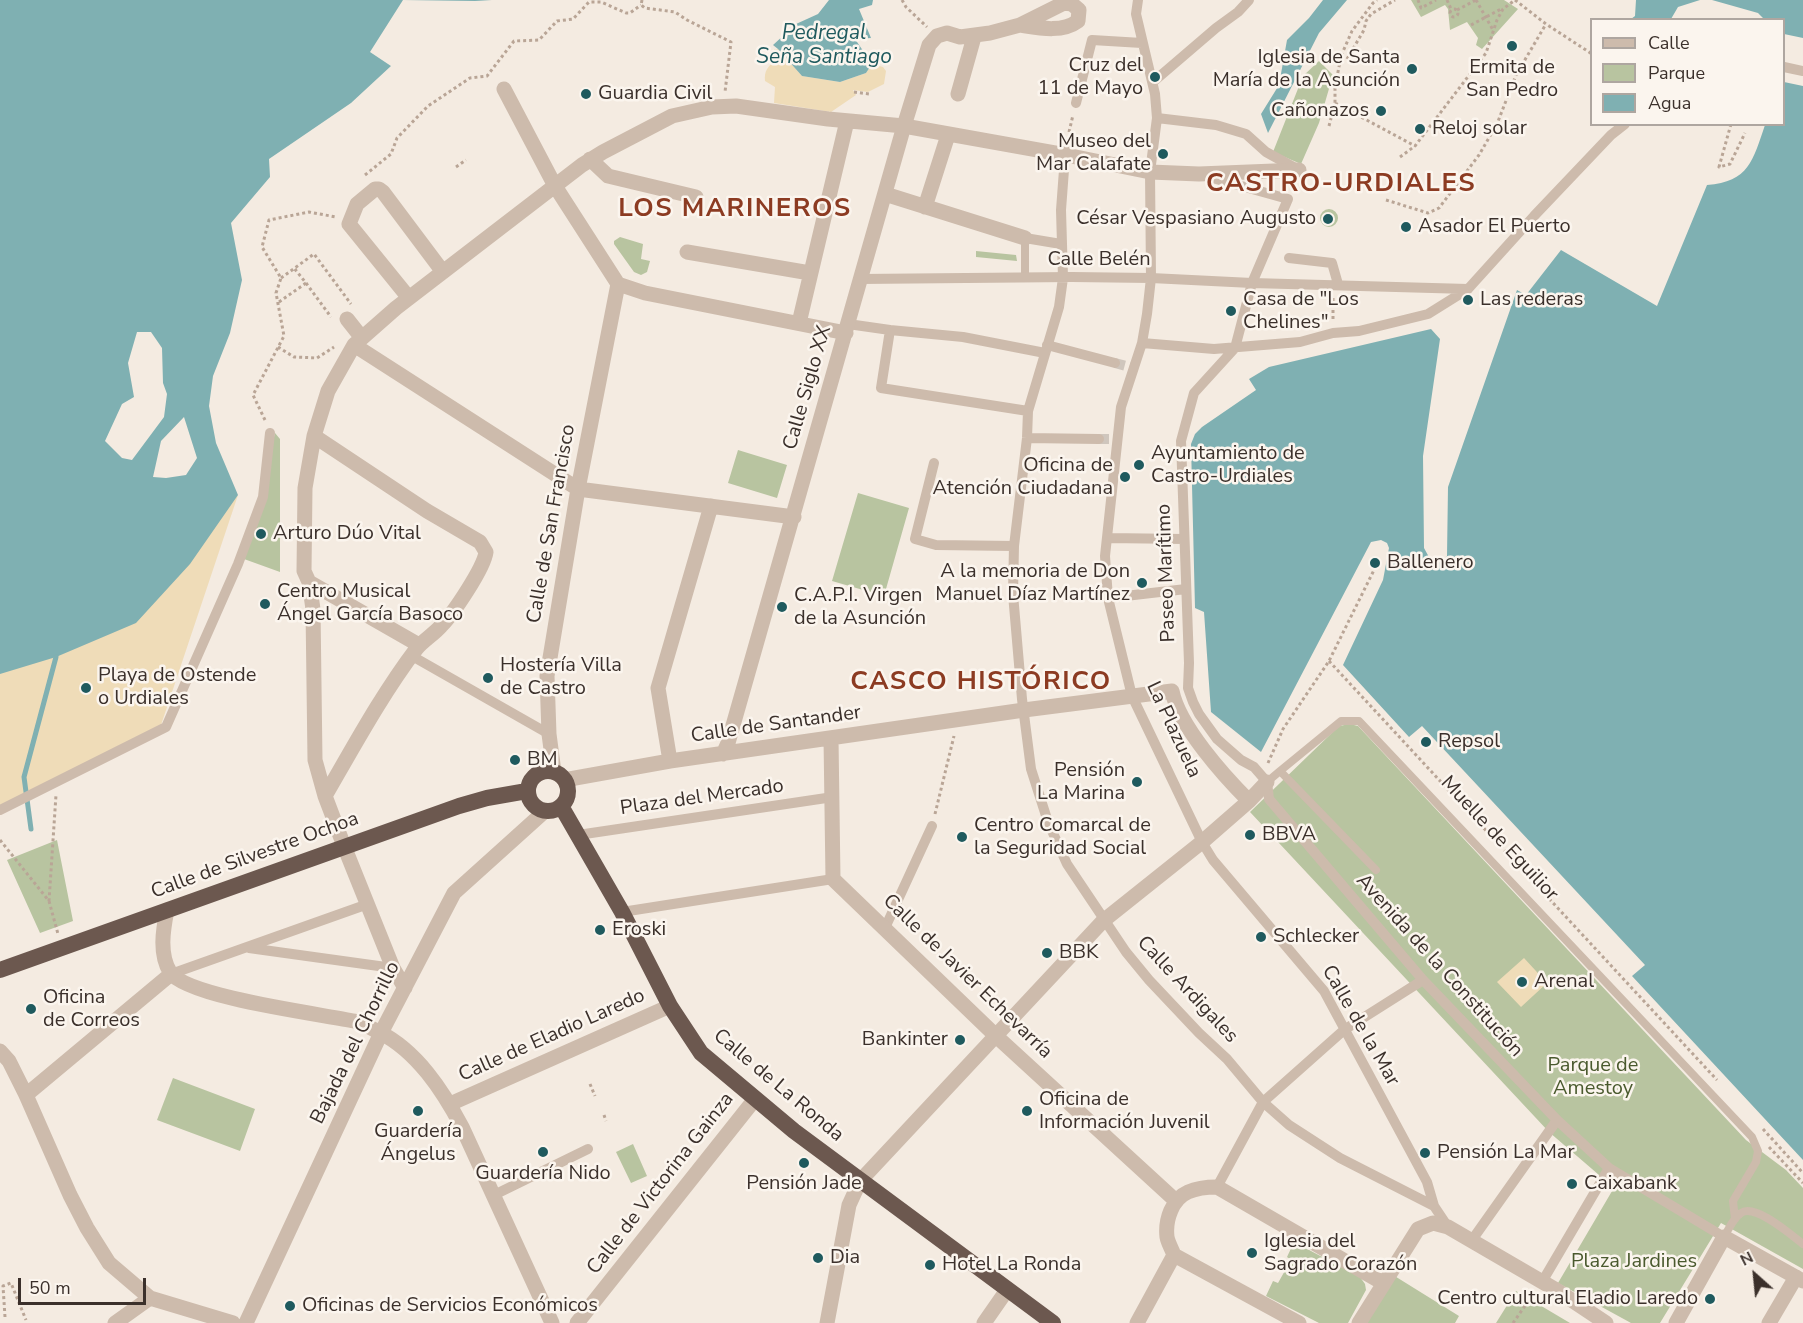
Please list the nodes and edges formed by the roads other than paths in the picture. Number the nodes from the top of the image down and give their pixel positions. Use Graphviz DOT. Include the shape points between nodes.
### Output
graph roads {
  1 [pos="1138,0"];
  2 [pos="1249,0"];
  3 [pos="1073,2"];
  4 [pos="1020,25"];
  5 [pos="974,37"];
  6 [pos="1142,43"];
  7 [pos="1785,67"];
  8 [pos="1803,71"];
  9 [pos="1153,82"];
  10 [pos="504,89"];
  11 [pos="958,94"];
  12 [pos="1076,103"];
  13 [pos="1157,118"];
  14 [pos="847,121"];
  15 [pos="903,126"];
  16 [pos="1622,126"];
  17 [pos="948,135"];
  18 [pos="1066,149"];
  19 [pos="590,159"];
  20 [pos="1299,170"];
  21 [pos="1150,172"];
  22 [pos="1199,174"];
  23 [pos="555,186"];
  24 [pos="885,194"];
  25 [pos="696,197"];
  26 [pos="925,207"];
  27 [pos="1024,238"];
  28 [pos="1061,244"];
  29 [pos="687,252"];
  30 [pos="1289,258"];
  31 [pos="443,273"];
  32 [pos="810,273"];
  33 [pos="1025,278"];
  34 [pos="1063,278"];
  35 [pos="1151,278"];
  36 [pos="861,279"];
  37 [pos="1252,283"];
  38 [pos="618,284"];
  39 [pos="1335,284"];
  40 [pos="1468,289"];
  41 [pos="408,298"];
  42 [pos="345,316"];
  43 [pos="799,323"];
  44 [pos="847,328"];
  45 [pos="890,330"];
  46 [pos="358,342"];
  47 [pos="1142,343"];
  48 [pos="1235,348"];
  49 [pos="1046,349"];
  50 [pos="1114,363"];
  51 [pos="1028,411"];
  52 [pos="270,433"];
  53 [pos="314,436"];
  54 [pos="1027,438"];
  55 [pos="1099,439"];
  56 [pos="934,463"];
  57 [pos="578,489"];
  58 [pos="711,506"];
  59 [pos="794,517"];
  60 [pos="1107,538"];
  61 [pos="1184,539"];
  62 [pos="1014,546"];
  63 [pos="309,582"];
  64 [pos="1186,589"];
  65 [pos="1108,598"];
  66 [pos="416,651"];
  67 [pos="1172,691"];
  68 [pos="1132,696"];
  69 [pos="1024,710"];
  70 [pos="549,734"];
  71 [pos="831,738"];
  72 [pos="723,754"];
  73 [pos="670,761"];
  74 [pos="1280,771"];
  75 [pos="559,776"];
  76 [pos="1265,776"];
  77 [pos="527,791"];
  78 [pos="324,796"];
  79 [pos="832,797"];
  80 [pos="1249,801"];
  81 [pos="553,809"];
  82 [pos="0,810"];
  83 [pos="932,826"];
  84 [pos="578,835"];
  85 [pos="1202,842"];
  86 [pos="344,846"];
  87 [pos="1376,870"];
  88 [pos="833,879"];
  89 [pos="368,904"];
  90 [pos="167,910"];
  91 [pos="622,912"];
  92 [pos="1103,921"];
  93 [pos="885,928"];
  94 [pos="246,948"];
  95 [pos="393,968"];
  96 [pos="0,970"];
  97 [pos="171,974"];
  98 [pos="1423,980"];
  99 [pos="405,988"];
  100 [pos="670,1006"];
  101 [pos="1344,1030"];
  102 [pos="381,1033"];
  103 [pos="996,1036"];
  104 [pos="0,1052"];
  105 [pos="26,1095"];
  106 [pos="755,1099"];
  107 [pos="1263,1102"];
  108 [pos="450,1104"];
  109 [pos="1557,1120"];
  110 [pos="588,1149"];
  111 [pos="1608,1168"];
  112 [pos="860,1181"];
  113 [pos="1217,1187"];
  114 [pos="494,1195"];
  115 [pos="1176,1201"];
  116 [pos="1434,1206"];
  117 [pos="1734,1219"];
  118 [pos="1448,1227"];
  119 [pos="1724,1237"];
  120 [pos="1472,1240"];
  121 [pos="1803,1244"];
  122 [pos="1174,1255"];
  123 [pos="1800,1279"];
  124 [pos="1542,1282"];
  125 [pos="1383,1283"];
  126 [pos="1007,1290"];
  127 [pos="150,1298"];
  128 [pos="115,1323"];
  129 [pos="233,1323"];
  130 [pos="246,1323"];
  131 [pos="552,1323"];
  132 [pos="577,1323"];
  133 [pos="827,1323"];
  134 [pos="984,1323"];
  135 [pos="1053,1323"];
  136 [pos="1137,1323"];
  137 [pos="1299,1323"];
  138 [pos="1359,1323"];
  139 [pos="1606,1323"];
  140 [pos="1676,1323"];
  141 [pos="1769,1323"];
  1 -- 6 [label="street, La Plazuela" via="1136,14"];
  2 -- 9 [label="street"];
  3 -- 4 [label="street"];
  3 -- 4 [label="street" via="1080,15 1072,25"];
  4 -- 5 [label="street"];
  5 -- 11 [label="street"];
  5 -- 15 [label="street, Calle Siglo XX" via="960,38 947,33 929,45"];
  6 -- 9 [label="street, La Plazuela"];
  6 -- 12 [label="street" via="1092,40"];
  7 -- 8 [label="street"];
  9 -- 13 [label="street, La Plazuela"];
  10 -- 23 [label="street"];
  13 -- 20 [label="street" via="1216,125 1246,134 1266,152"];
  13 -- 21 [label="street, La Plazuela"];
  14 -- 15 [label="street"];
  14 -- 19 [label="street" via="736,106 712,107 661,121"];
  14 -- 32 [label="street"];
  15 -- 17 [label="street"];
  15 -- 24 [label="street, Calle Siglo XX"];
  16 -- 40 [label="street"];
  17 -- 18 [label="street"];
  17 -- 26 [label="street"];
  18 -- 21 [label="street"];
  18 -- 28 [label="street, Calle Ardigales"];
  19 -- 23 [label="street"];
  19 -- 25 [label="street" via="608,176"];
  20 -- 22 [label="street"];
  21 -- 22 [label="street"];
  21 -- 35 [label="street, La Plazuela"];
  22 -- 37 [label="street" via="1288,199"];
  23 -- 31 [label="street"];
  23 -- 38 [label="street"];
  24 -- 26 [label="street"];
  24 -- 36 [label="street, Calle Siglo XX"];
  26 -- 27 [label="street"];
  27 -- 28 [label="street"];
  27 -- 33 [label="lane"];
  28 -- 34 [label="street, Calle Ardigales"];
  29 -- 32 [label="street"];
  30 -- 39 [label="street" via="1332,263"];
  31 -- 41 [label="street"];
  31 -- 41 [label="street" via="383,192 375,189 357,204 350,224"];
  32 -- 43 [label="street"];
  33 -- 34 [label="street, Calle Belén"];
  33 -- 36 [label="street, Calle Belén"];
  34 -- 35 [label="street, Calle Belén"];
  34 -- 49 [label="street, Calle Ardigales"];
  35 -- 37 [label="street, Calle Belén"];
  35 -- 47 [label="street, La Plazuela"];
  36 -- 44 [label="street, Calle Siglo XX"];
  37 -- 39 [label="street, Calle Belén"];
  37 -- 48 [label="street"];
  38 -- 43 [label="street" via="645,293"];
  38 -- 57 [label="street, Calle de San Francisco"];
  39 -- 40 [label="street, Calle Belén"];
  40 -- 48 [label="street" via="1428,314 1300,342"];
  41 -- 46 [label="street"];
  42 -- 46 [label="street"];
  43 -- 44 [label="street"];
  44 -- 45 [label="street"];
  44 -- 59 [label="street, Calle Siglo XX"];
  45 -- 49 [label="street"];
  45 -- 51 [label="street" via="881,388"];
  46 -- 53 [label="street" via="328,391"];
  46 -- 57 [label="street"];
  47 -- 48 [label="street" via="1214,350"];
  47 -- 60 [label="street, La Plazuela" via="1132,367 1115,439"];
  48 -- 61 [label="street, Paseo Marítimo" via="1194,393 1181,441"];
  49 -- 50 [label="street"];
  49 -- 51 [label="street, Calle Ardigales"];
  51 -- 54 [label="street, Calle Ardigales"];
  52 -- 82 [label="street" via="263,497 238,564 166,727"];
  53 -- 63 [label="street" via="305,488 304,571"];
  53 -- 66 [label="street" via="484,546 484,561 464,595"];
  54 -- 55 [label="street"];
  54 -- 62 [label="street, Calle Ardigales"];
  56 -- 62 [label="street" via="915,539 936,545"];
  57 -- 58 [label="street"];
  57 -- 70 [label="street, Calle de San Francisco" via="547,676"];
  58 -- 59 [label="street"];
  58 -- 73 [label="street" via="658,688"];
  59 -- 72 [label="street, Calle Siglo XX"];
  60 -- 61 [label="street"];
  60 -- 65 [label="street, La Plazuela"];
  61 -- 64 [label="street, Paseo Marítimo"];
  62 -- 69 [label="street, Calle Ardigales" via="1013,594"];
  63 -- 66 [label="street"];
  63 -- 78 [label="street" via="313,609 315,760"];
  64 -- 65 [label="street"];
  64 -- 76 [label="street, Paseo Marítimo" via="1188,688 1193,702 1216,739"];
  65 -- 68 [label="street, La Plazuela"];
  66 -- 70 [label="street"];
  66 -- 78 [label="street" via="377,706"];
  67 -- 68 [label="street, Calle de Santander"];
  67 -- 80 [label="street, La Plazuela" via="1190,729"];
  68 -- 69 [label="street, Calle de Santander"];
  68 -- 85 [label="street, La Plazuela"];
  69 -- 71 [label="street, Calle de Santander"];
  69 -- 92 [label="street, Calle Ardigales" via="1031,769 1048,822 1067,864"];
  70 -- 75 [label="street, Calle de San Francisco"];
  71 -- 72 [label="street, Calle de Santander"];
  71 -- 79 [label="street"];
  72 -- 73 [label="street, Calle de Santander"];
  73 -- 75 [label="street, Calle de Santander"];
  74 -- 76 [label="lane"];
  74 -- 87 [label="lane"];
  74 -- 117 [label="lane" via="1341,721 1359,721 1752,1137 1758,1151 1756,1162 1733,1201"];
  75 -- 77 [label="highway" via="548,771 536,775"];
  75 -- 81 [label="highway" via="568,791 567,797"];
  76 -- 80 [label="street"];
  76 -- 98 [label="street, Avenida de la Constitución" via="1269,799"];
  77 -- 81 [label="highway" via="535,806"];
  77 -- 86 [label="highway, Calle de Silvestre Ochoa" via="486,798"];
  78 -- 86 [label="street"];
  79 -- 84 [label="street, Plaza del Mercado"];
  79 -- 88 [label="street"];
  80 -- 85 [label="street"];
  81 -- 84 [label="highway, Calle de La Ronda"];
  81 -- 99 [label="street, Bajada del Chorrillo" via="454,893"];
  83 -- 93 [label="street"];
  84 -- 91 [label="highway, Calle de La Ronda"];
  85 -- 92 [label="street"];
  85 -- 101 [label="street, Calle de la Mar" via="1324,991"];
  86 -- 89 [label="street"];
  86 -- 90 [label="highway, Calle de Silvestre Ochoa"];
  88 -- 91 [label="street"];
  88 -- 93 [label="street, Calle de Javier Echevarría"];
  89 -- 94 [label="street"];
  89 -- 95 [label="street"];
  90 -- 96 [label="highway, Calle de Silvestre Ochoa"];
  90 -- 97 [label="street" via="163,955"];
  91 -- 100 [label="highway, Calle de La Ronda"];
  92 -- 103 [label="street"];
  92 -- 107 [label="street, Calle Ardigales" via="1149,981 1227,1059"];
  93 -- 103 [label="street, Calle de Javier Echevarría"];
  94 -- 95 [label="street"];
  94 -- 97 [label="street"];
  95 -- 99 [label="street"];
  97 -- 102 [label="street" via="193,988 357,1022"];
  97 -- 105 [label="street"];
  98 -- 101 [label="street"];
  98 -- 109 [label="street, Avenida de la Constitución"];
  99 -- 102 [label="street, Bajada del Chorrillo"];
  100 -- 106 [label="highway, Calle de La Ronda" via="701,1053"];
  100 -- 108 [label="street, Calle de Eladio Laredo"];
  101 -- 107 [label="street"];
  101 -- 116 [label="street, Calle de la Mar" via="1427,1182"];
  102 -- 108 [label="street" via="398,1043 425,1070"];
  102 -- 130 [label="street, Bajada del Chorrillo"];
  103 -- 112 [label="street"];
  103 -- 115 [label="street, Calle de Javier Echevarría"];
  104 -- 105 [label="street" via="9,1061"];
  105 -- 127 [label="street" via="87,1228 109,1263"];
  106 -- 112 [label="highway, Calle de La Ronda"];
  106 -- 132 [label="street, Calle de Victorina Gainza"];
  107 -- 113 [label="street"];
  107 -- 116 [label="street, Calle Ardigales" via="1289,1125 1340,1158"];
  108 -- 114 [label="street"];
  109 -- 111 [label="street, Avenida de la Constitución"];
  109 -- 120 [label="street"];
  110 -- 114 [label="street"];
  111 -- 119 [label="street, Avenida de la Constitución"];
  111 -- 124 [label="street"];
  112 -- 126 [label="highway, Calle de La Ronda"];
  112 -- 133 [label="street" via="849,1205"];
  113 -- 115 [label="street" via="1187,1192"];
  113 -- 125 [label="street"];
  114 -- 131 [label="street"];
  115 -- 122 [label="street" via="1167,1221"];
  116 -- 118 [label="street"];
  117 -- 119 [label="lane"];
  117 -- 121 [label="lane" via="1742,1211 1750,1210"];
  118 -- 120 [label="street"];
  118 -- 125 [label="street" via="1433,1223 1418,1229"];
  119 -- 123 [label="street"];
  119 -- 140 [label="street"];
  120 -- 124 [label="street"];
  122 -- 136 [label="street"];
  122 -- 137 [label="street"];
  123 -- 141 [label="street"];
  124 -- 139 [label="street"];
  125 -- 138 [label="street"];
  126 -- 134 [label="street"];
  126 -- 135 [label="highway, Calle de La Ronda"];
  127 -- 128 [label="street"];
  127 -- 129 [label="street"];
}
